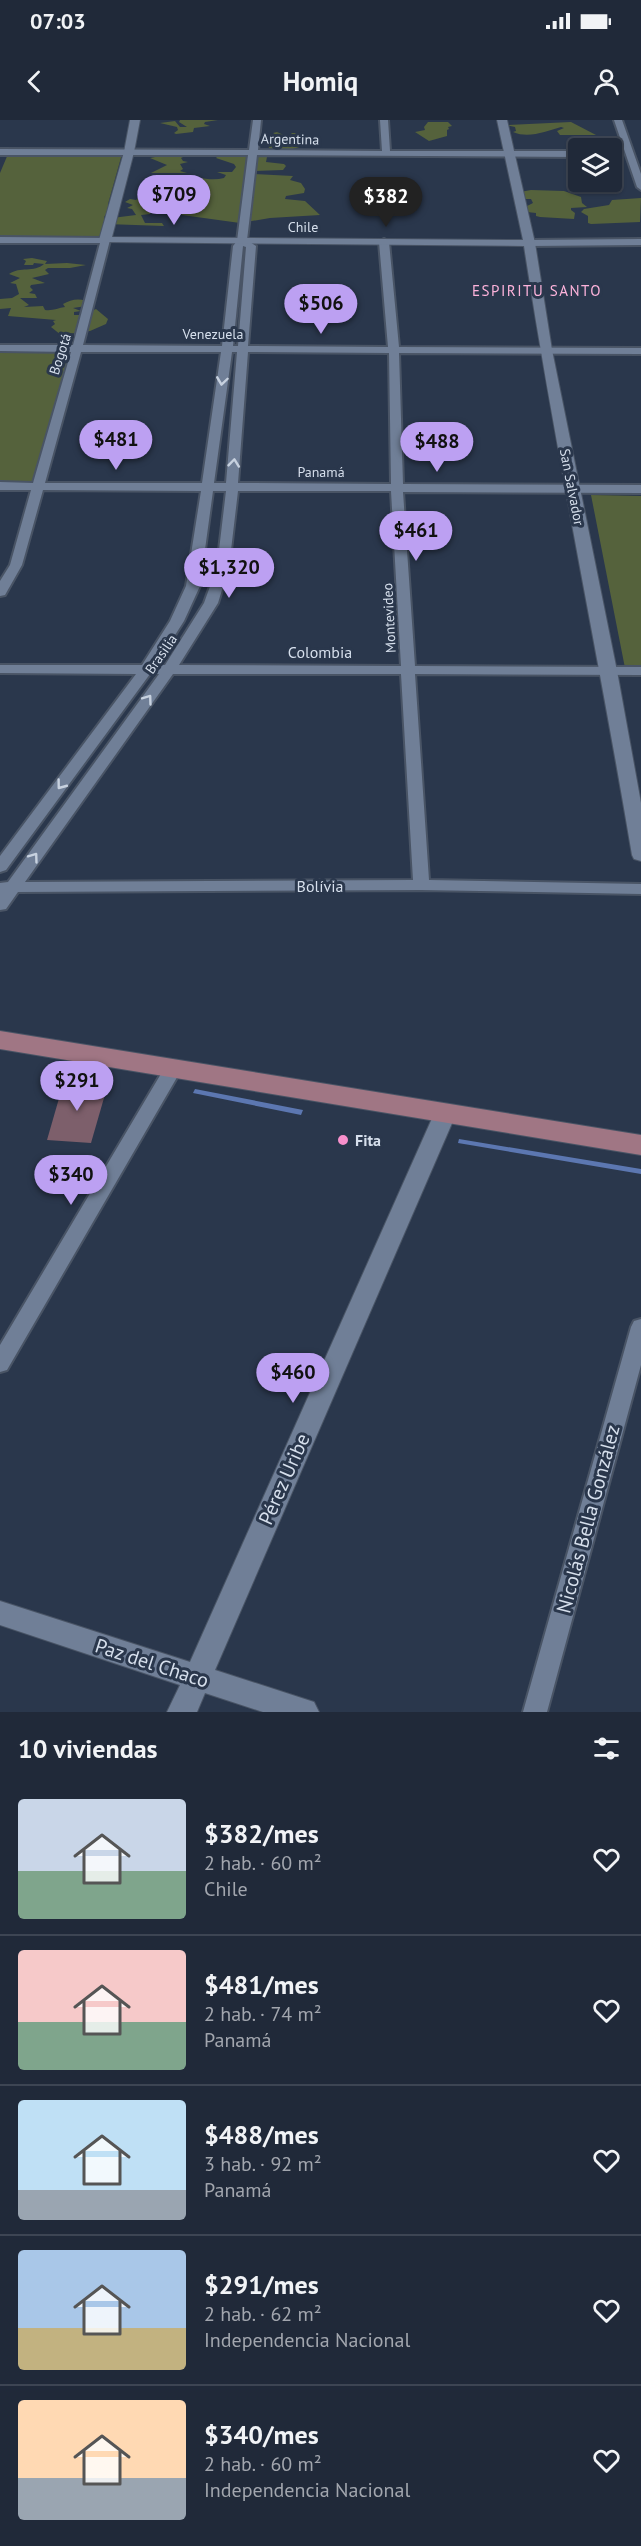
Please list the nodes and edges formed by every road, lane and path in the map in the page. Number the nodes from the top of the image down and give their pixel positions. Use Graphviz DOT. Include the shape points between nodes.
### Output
graph roads {
  1 [pos="135,120"];
  2 [pos="257,120"];
  3 [pos="384,120"];
  4 [pos="502,120"];
  5 [pos="618,120"];
  6 [pos="3,152"];
  7 [pos="254,152"];
  8 [pos="129,153"];
  9 [pos="386,153"];
  10 [pos="510,154"];
  11 [pos="568,154"];
  12 [pos="625,154"];
  13 [pos="641,154"];
  14 [pos="0,164"];
  15 [pos="641,188"];
  16 [pos="0,240"];
  17 [pos="105,240"];
  18 [pos="242,241"];
  19 [pos="384,242"];
  20 [pos="641,242"];
  21 [pos="529,243"];
  22 [pos="236,263"];
  23 [pos="250,263"];
  24 [pos="233,291"];
  25 [pos="248,291"];
  26 [pos="0,348"];
  27 [pos="76,348"];
  28 [pos="227,349"];
  29 [pos="245,349"];
  30 [pos="394,349"];
  31 [pos="546,350"];
  32 [pos="641,351"];
  33 [pos="218,410"];
  34 [pos="239,411"];
  35 [pos="38,485"];
  36 [pos="0,486"];
  37 [pos="208,487"];
  38 [pos="232,487"];
  39 [pos="397,488"];
  40 [pos="572,488"];
  41 [pos="641,489"];
  42 [pos="0,592"];
  43 [pos="0,669"];
  44 [pos="168,670"];
  45 [pos="406,670"];
  46 [pos="145,671"];
  47 [pos="609,671"];
  48 [pos="641,671"];
  49 [pos="85,752"];
  50 [pos="106,756"];
  51 [pos="641,855"];
  52 [pos="0,867"];
  53 [pos="421,885"];
  54 [pos="6,887"];
  55 [pos="641,889"];
  56 [pos="0,905"];
  57 [pos="0,1040"];
  58 [pos="174,1067"];
  59 [pos="445,1114"];
  60 [pos="641,1144"];
  61 [pos="641,1326"];
  62 [pos="0,1364"];
  63 [pos="0,1613"];
  64 [pos="196,1678"];
  65 [pos="182,1712"];
  66 [pos="304,1712"];
  67 [pos="535,1712"];
  1 -- 8 [label="street, Bogotá"];
  2 -- 7 [label="street, Brasilia"];
  3 -- 9 [label="street"];
  4 -- 10 [label="street, San Salvador"];
  5 -- 12 [label="street"];
  6 -- 8 [label="street, Argentina"];
  6 -- 14 [label="street"];
  7 -- 8 [label="street, Argentina"];
  7 -- 9 [label="street, Argentina"];
  7 -- 18 [label="street, Brasilia"];
  8 -- 17 [label="street, Bogotá"];
  9 -- 10 [label="street, Argentina"];
  10 -- 11 [label="street, Argentina"];
  10 -- 21 [label="street, San Salvador"];
  12 -- 13 [label="street"];
  12 -- 15 [label="street"];
  16 -- 17 [label="street, Chile"];
  17 -- 18 [label="street, Chile"];
  17 -- 27 [label="street, Bogotá"];
  18 -- 19 [label="street, Chile"];
  18 -- 22 [label="street, Brasilia"];
  18 -- 23 [label="street, Brasilia" via="251,246"];
  19 -- 21 [label="street, Chile"];
  19 -- 30 [label="street, Montevideo"];
  20 -- 21 [label="street, Chile"];
  21 -- 31 [label="street, San Salvador"];
  22 -- 23 [label="street"];
  22 -- 24 [label="street, Brasilia"];
  23 -- 25 [label="street, Brasilia"];
  24 -- 25 [label="street"];
  24 -- 28 [label="street, Brasilia"];
  25 -- 29 [label="street, Brasilia"];
  26 -- 27 [label="street, Venezuela"];
  27 -- 28 [label="street, Venezuela"];
  27 -- 35 [label="street, Bogotá"];
  28 -- 29 [label="street, Venezuela"];
  28 -- 33 [label="street, Brasilia, one-way"];
  29 -- 30 [label="street, Venezuela"];
  29 -- 34 [label="street, Brasilia"];
  30 -- 31 [label="street, Venezuela"];
  30 -- 39 [label="street, Montevideo"];
  31 -- 32 [label="street, Venezuela"];
  31 -- 40 [label="street, San Salvador"];
  33 -- 34 [label="street"];
  33 -- 37 [label="street, Brasilia"];
  38 -- 34 [label="street, Brasilia, one-way"];
  35 -- 36 [label="street, Panamá"];
  35 -- 37 [label="street, Panamá"];
  35 -- 42 [label="street, Bogotá" via="16,565"];
  37 -- 38 [label="street, Panamá"];
  37 -- 46 [label="street, Brasilia" via="193,586 177,621"];
  38 -- 39 [label="street, Panamá"];
  38 -- 44 [label="street, Brasilia" via="223,567 211,603"];
  39 -- 40 [label="street, Panamá"];
  39 -- 45 [label="street, Montevideo"];
  40 -- 41 [label="street, Panamá"];
  40 -- 47 [label="street, San Salvador"];
  43 -- 46 [label="street, Colombia"];
  44 -- 45 [label="street, Colombia"];
  44 -- 46 [label="street, Colombia"];
  50 -- 44 [label="street, Brasilia, one-way"];
  45 -- 47 [label="street, Colombia"];
  45 -- 53 [label="street, Montevideo"];
  46 -- 49 [label="street, Brasilia"];
  47 -- 48 [label="street, Colombia"];
  47 -- 51 [label="street, San Salvador"];
  49 -- 50 [label="street"];
  49 -- 52 [label="street, Brasilia, one-way"];
  54 -- 50 [label="street, Brasilia, one-way"];
  53 -- 54 [label="street, Bolívia"];
  53 -- 55 [label="street, Bolívia"];
  54 -- 56 [label="street, Brasilia"];
  57 -- 58 [label="main road"];
  58 -- 59 [label="main road"];
  58 -- 62 [label="street"];
  59 -- 60 [label="main road"];
  59 -- 64 [label="street, Pérez Uribe"];
  61 -- 67 [label="street, Nicolás Bella González"];
  63 -- 64 [label="street, Paz del Chaco"];
  64 -- 65 [label="street, Pérez Uribe"];
  64 -- 66 [label="street, Paz del Chaco"];
}
